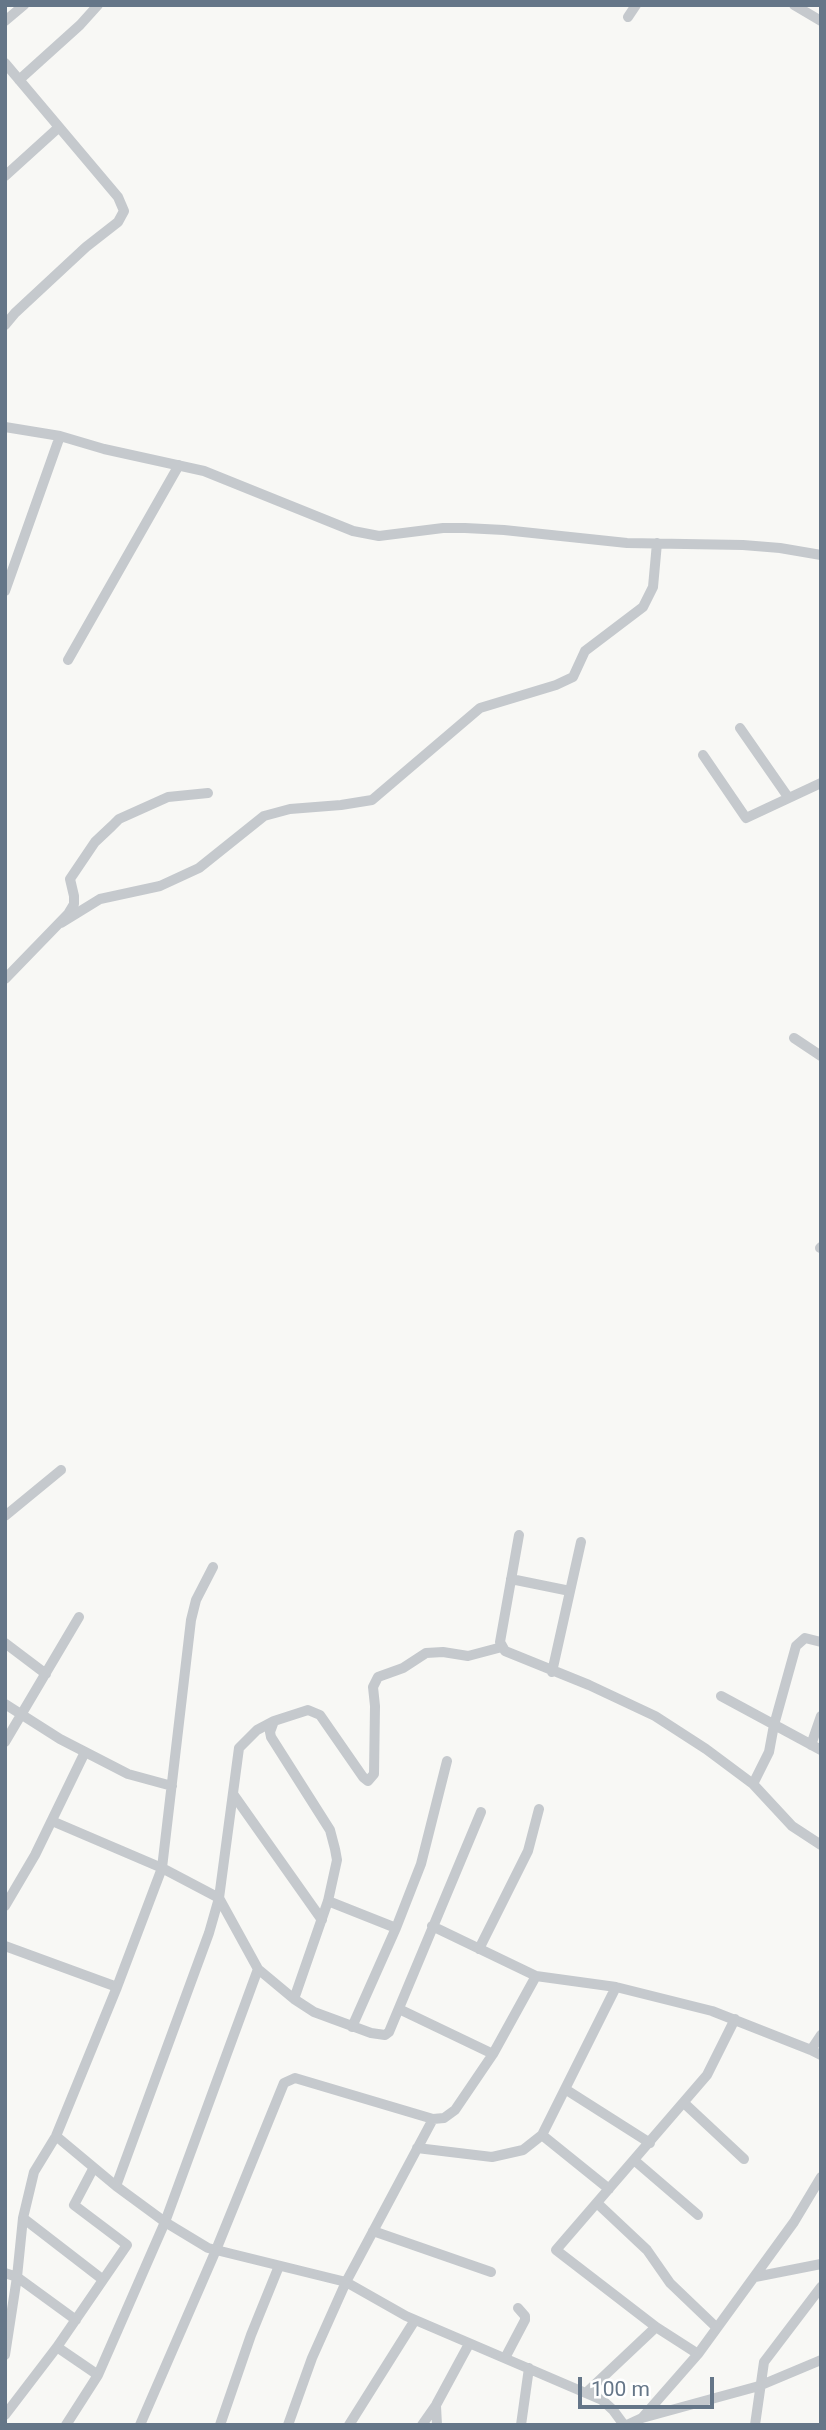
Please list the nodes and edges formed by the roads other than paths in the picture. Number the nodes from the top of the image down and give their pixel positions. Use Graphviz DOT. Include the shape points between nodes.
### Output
graph roads {
  1 [pos="24,5"];
  2 [pos="98,5"];
  3 [pos="636,5"];
  4 [pos="794,5"];
  5 [pos="628,17"];
  6 [pos="5,20"];
  7 [pos="821,21"];
  8 [pos="5,63"];
  9 [pos="19,80"];
  10 [pos="58,128"];
  11 [pos="5,176"];
  12 [pos="5,326"];
  13 [pos="5,427"];
  14 [pos="60,436"];
  15 [pos="179,465"];
  16 [pos="657,543"];
  17 [pos="821,555"];
  18 [pos="5,591"];
  19 [pos="68,660"];
  20 [pos="740,728"];
  21 [pos="703,755"];
  22 [pos="821,783"];
  23 [pos="208,793"];
  24 [pos="788,797"];
  25 [pos="61,923"];
  26 [pos="5,979"];
  27 [pos="794,1038"];
  28 [pos="821,1056"];
  29 [pos="61,1470"];
  30 [pos="5,1516"];
  31 [pos="519,1535"];
  32 [pos="581,1542"];
  33 [pos="213,1567"];
  34 [pos="511,1579"];
  35 [pos="570,1591"];
  36 [pos="79,1617"];
  37 [pos="821,1642"];
  38 [pos="5,1643"];
  39 [pos="502,1647"];
  40 [pos="552,1672"];
  41 [pos="46,1674"];
  42 [pos="721,1696"];
  43 [pos="5,1704"];
  44 [pos="22,1714"];
  45 [pos="821,1716"];
  46 [pos="274,1721"];
  47 [pos="774,1725"];
  48 [pos="5,1742"];
  49 [pos="811,1745"];
  50 [pos="821,1751"];
  51 [pos="85,1752"];
  52 [pos="447,1760"];
  53 [pos="753,1784"];
  54 [pos="172,1786"];
  55 [pos="233,1794"];
  56 [pos="539,1809"];
  57 [pos="481,1812"];
  58 [pos="52,1821"];
  59 [pos="821,1845"];
  60 [pos="162,1868"];
  61 [pos="219,1898"];
  62 [pos="328,1901"];
  63 [pos="5,1906"];
  64 [pos="322,1920"];
  65 [pos="432,1926"];
  66 [pos="396,1928"];
  67 [pos="5,1946"];
  68 [pos="479,1949"];
  69 [pos="258,1969"];
  70 [pos="536,1976"];
  71 [pos="117,1987"];
  72 [pos="616,1987"];
  73 [pos="294,1999"];
  74 [pos="399,2009"];
  75 [pos="735,2019"];
  76 [pos="352,2027"];
  77 [pos="821,2035"];
  78 [pos="816,2052"];
  79 [pos="494,2054"];
  80 [pos="565,2089"];
  81 [pos="684,2103"];
  82 [pos="433,2119"];
  83 [pos="542,2135"];
  84 [pos="56,2136"];
  85 [pos="650,2143"];
  86 [pos="417,2148"];
  87 [pos="744,2158"];
  88 [pos="634,2160"];
  89 [pos="93,2169"];
  90 [pos="821,2176"];
  91 [pos="116,2186"];
  92 [pos="609,2189"];
  93 [pos="597,2203"];
  94 [pos="698,2215"];
  95 [pos="23,2218"];
  96 [pos="165,2222"];
  97 [pos="373,2231"];
  98 [pos="216,2250"];
  99 [pos="821,2264"];
  100 [pos="279,2266"];
  101 [pos="491,2272"];
  102 [pos="5,2273"];
  103 [pos="17,2277"];
  104 [pos="755,2277"];
  105 [pos="102,2279"];
  106 [pos="346,2283"];
  107 [pos="821,2287"];
  108 [pos="518,2308"];
  109 [pos="76,2320"];
  110 [pos="415,2320"];
  111 [pos="656,2327"];
  112 [pos="717,2328"];
  113 [pos="469,2344"];
  114 [pos="57,2347"];
  115 [pos="698,2354"];
  116 [pos="5,2356"];
  117 [pos="505,2358"];
  118 [pos="821,2360"];
  119 [pos="529,2368"];
  120 [pos="98,2375"];
  121 [pos="759,2386"];
  122 [pos="586,2393"];
  123 [pos="436,2405"];
  124 [pos="5,2415"];
  125 [pos="642,2418"];
  126 [pos="66,2425"];
  127 [pos="140,2425"];
  128 [pos="220,2425"];
  129 [pos="288,2425"];
  130 [pos="349,2425"];
  131 [pos="422,2425"];
  132 [pos="437,2425"];
  133 [pos="521,2425"];
  134 [pos="626,2425"];
  135 [pos="755,2425"];
  1 -- 6 [label="street"];
  2 -- 9 [label="street"];
  3 -- 5 [label="street"];
  4 -- 7 [label="street"];
  8 -- 9 [label="street"];
  9 -- 10 [label="street"];
  10 -- 11 [label="street"];
  10 -- 12 [label="street" via="118,197 124,211 113,227 86,247"];
  13 -- 14 [label="street"];
  14 -- 15 [label="street"];
  14 -- 18 [label="street"];
  15 -- 16 [label="street" via="229,480 353,531 379,536 465,528"];
  15 -- 19 [label="street"];
  16 -- 17 [label="street" via="743,545"];
  16 -- 25 [label="street" via="653,587 643,607 585,651 573,677 480,708 372,800 264,816 198,868 160,886 100,899"];
  20 -- 24 [label="street"];
  21 -- 24 [label="street" via="746,818"];
  22 -- 24 [label="street"];
  23 -- 25 [label="street" via="168,797 111,826 70,879 74,904"];
  25 -- 26 [label="street"];
  27 -- 28 [label="street"];
  29 -- 30 [label="street"];
  31 -- 34 [label="street"];
  32 -- 35 [label="street"];
  33 -- 54 [label="street" via="191,1620"];
  34 -- 35 [label="street"];
  34 -- 39 [label="street"];
  35 -- 40 [label="street"];
  36 -- 41 [label="street"];
  37 -- 47 [label="street" via="805,1638 796,1646"];
  38 -- 41 [label="street"];
  39 -- 40 [label="street" via="512,1656"];
  39 -- 46 [label="street" via="468,1656 426,1653 377,1677 373,1687 374,1774 368,1781 320,1715 308,1710"];
  40 -- 53 [label="street" via="655,1716"];
  41 -- 44 [label="street"];
  42 -- 47 [label="street"];
  43 -- 44 [label="street"];
  44 -- 48 [label="street"];
  44 -- 51 [label="street"];
  45 -- 49 [label="street"];
  46 -- 55 [label="street" via="239,1748"];
  46 -- 62 [label="street" via="271,1737 330,1830 337,1860"];
  47 -- 49 [label="street"];
  47 -- 53 [label="street" via="769,1752"];
  49 -- 50 [label="street"];
  51 -- 54 [label="street" via="128,1774"];
  51 -- 58 [label="street"];
  52 -- 66 [label="street" via="421,1864"];
  53 -- 59 [label="street" via="792,1826"];
  54 -- 60 [label="street"];
  55 -- 61 [label="street"];
  55 -- 64 [label="street"];
  56 -- 68 [label="street" via="528,1851"];
  57 -- 65 [label="street"];
  58 -- 60 [label="street"];
  58 -- 63 [label="street"];
  60 -- 61 [label="street"];
  60 -- 71 [label="street"];
  61 -- 69 [label="street"];
  61 -- 91 [label="street"];
  62 -- 64 [label="street"];
  62 -- 66 [label="street"];
  64 -- 73 [label="street"];
  65 -- 68 [label="street"];
  65 -- 74 [label="street"];
  66 -- 76 [label="street"];
  67 -- 71 [label="street"];
  68 -- 70 [label="street"];
  69 -- 73 [label="street"];
  69 -- 96 [label="street"];
  70 -- 72 [label="street"];
  70 -- 79 [label="street"];
  71 -- 84 [label="street"];
  72 -- 75 [label="street"];
  72 -- 80 [label="street"];
  73 -- 76 [label="street"];
  74 -- 76 [label="street" via="385,2035"];
  74 -- 79 [label="street"];
  75 -- 78 [label="street"];
  75 -- 81 [label="street" via="712,2068"];
  77 -- 78 [label="street"];
  79 -- 82 [label="street" via="455,2110"];
  80 -- 83 [label="street"];
  80 -- 85 [label="street"];
  81 -- 85 [label="street"];
  81 -- 87 [label="street"];
  82 -- 86 [label="street"];
  82 -- 98 [label="street" via="295,2078 288,2080"];
  83 -- 86 [label="street" via="523,2150 492,2157"];
  83 -- 92 [label="street"];
  84 -- 89 [label="street"];
  84 -- 95 [label="street" via="34,2172"];
  85 -- 88 [label="street"];
  86 -- 97 [label="street"];
  88 -- 92 [label="street"];
  88 -- 94 [label="street"];
  89 -- 91 [label="street"];
  89 -- 105 [label="street" via="74,2205 127,2245"];
  90 -- 104 [label="street"];
  91 -- 96 [label="street"];
  92 -- 93 [label="street"];
  93 -- 111 [label="street" via="556,2250"];
  93 -- 112 [label="street" via="647,2250 670,2283"];
  95 -- 103 [label="street"];
  95 -- 105 [label="street"];
  96 -- 98 [label="street"];
  96 -- 120 [label="street"];
  97 -- 101 [label="street"];
  97 -- 106 [label="street"];
  98 -- 100 [label="street"];
  98 -- 127 [label="street"];
  99 -- 104 [label="street"];
  100 -- 106 [label="street"];
  100 -- 128 [label="street"];
  102 -- 103 [label="street"];
  103 -- 109 [label="street"];
  103 -- 116 [label="street"];
  104 -- 112 [label="street"];
  105 -- 109 [label="street"];
  106 -- 110 [label="street"];
  106 -- 129 [label="street"];
  107 -- 121 [label="street" via="764,2362"];
  108 -- 117 [label="street" via="524,2320"];
  109 -- 114 [label="street"];
  110 -- 113 [label="street"];
  110 -- 130 [label="street"];
  111 -- 115 [label="street"];
  111 -- 122 [label="street"];
  112 -- 115 [label="street"];
  113 -- 117 [label="street"];
  113 -- 123 [label="street"];
  114 -- 120 [label="street"];
  114 -- 124 [label="street"];
  115 -- 125 [label="street"];
  117 -- 119 [label="street"];
  118 -- 121 [label="street"];
  119 -- 122 [label="street"];
  119 -- 133 [label="street"];
  120 -- 126 [label="street"];
  121 -- 125 [label="street"];
  121 -- 135 [label="street"];
  122 -- 134 [label="street" via="608,2404"];
  123 -- 131 [label="street"];
  123 -- 132 [label="street"];
  125 -- 134 [label="street"];
}
